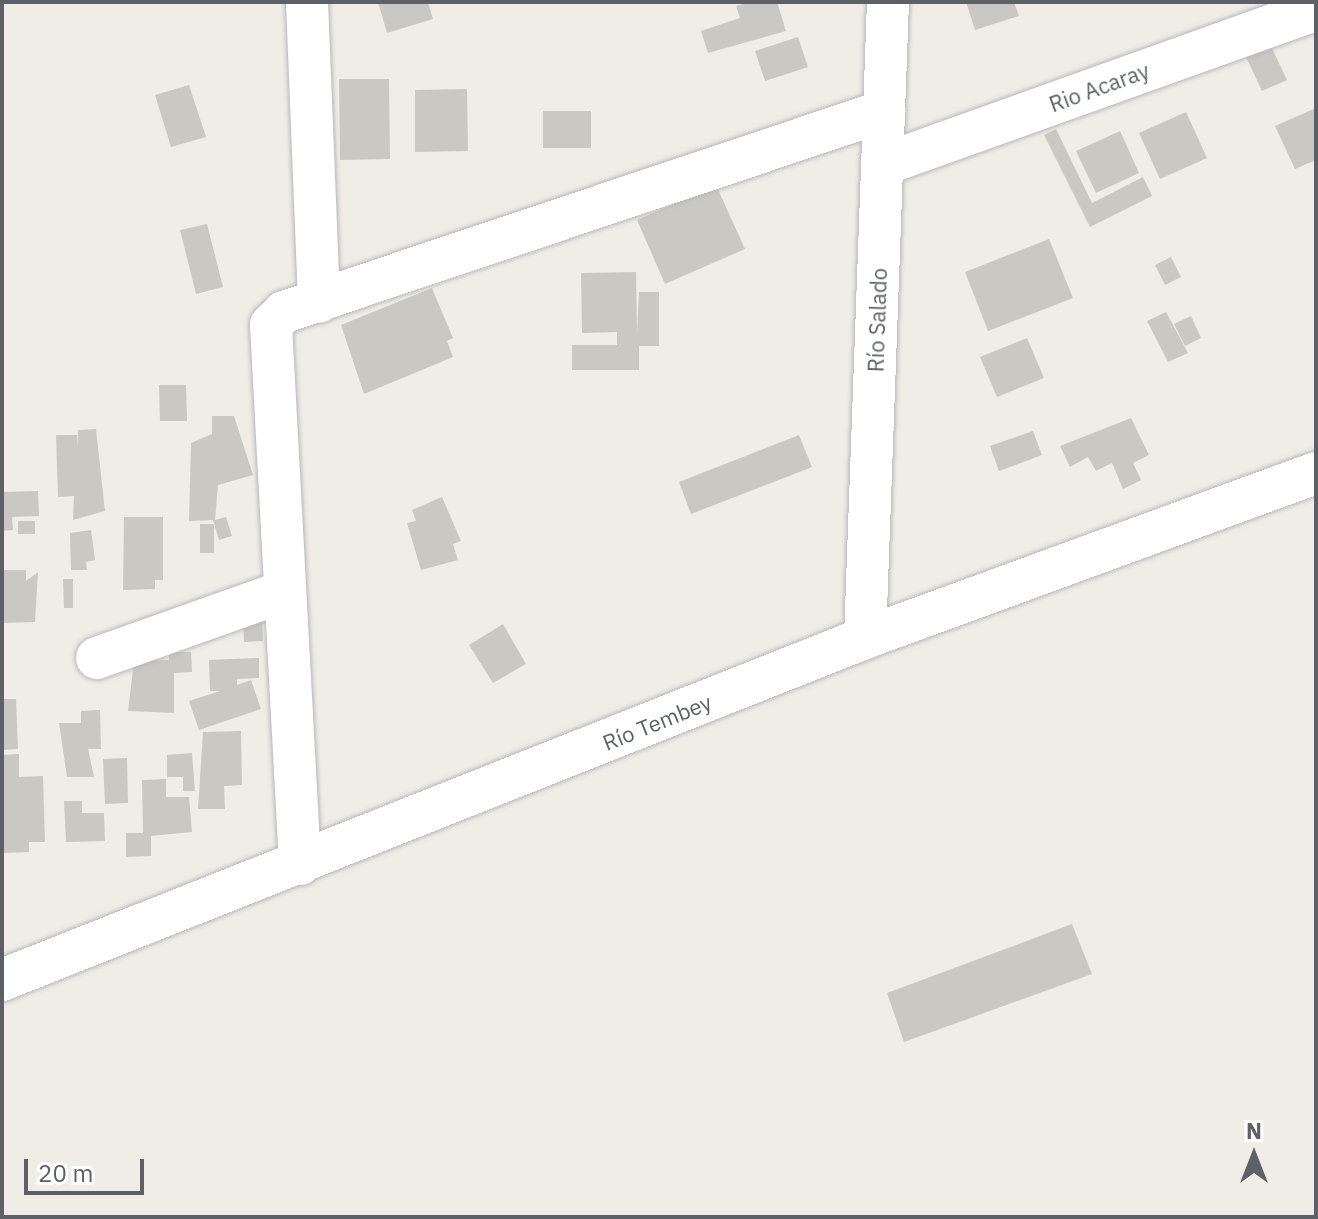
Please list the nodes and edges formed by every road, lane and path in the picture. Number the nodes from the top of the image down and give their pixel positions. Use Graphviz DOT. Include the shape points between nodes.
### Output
graph roads {
  1 [pos="307,2"];
  2 [pos="888,2"];
  3 [pos="1316,10"];
  4 [pos="884,111"];
  5 [pos="882,165"];
  6 [pos="319,302"];
  7 [pos="1316,473"];
  8 [pos="282,592"];
  9 [pos="865,638"];
  10 [pos="97,658"];
  11 [pos="300,864"];
  12 [pos="2,980"];
  1 -- 6 [label="street"];
  2 -- 4 [label="street, Río Salado"];
  3 -- 5 [label="street, Rio Acaray"];
  4 -- 5 [label="street, Río Salado"];
  4 -- 6 [label="street"];
  5 -- 9 [label="street, Río Salado"];
  6 -- 8 [label="street" via="284,312 271,325"];
  7 -- 9 [label="street, Río Tembey"];
  8 -- 10 [label="street"];
  8 -- 11 [label="street"];
  9 -- 11 [label="street, Río Tembey"];
  11 -- 12 [label="street, Río Tembey"];
}
